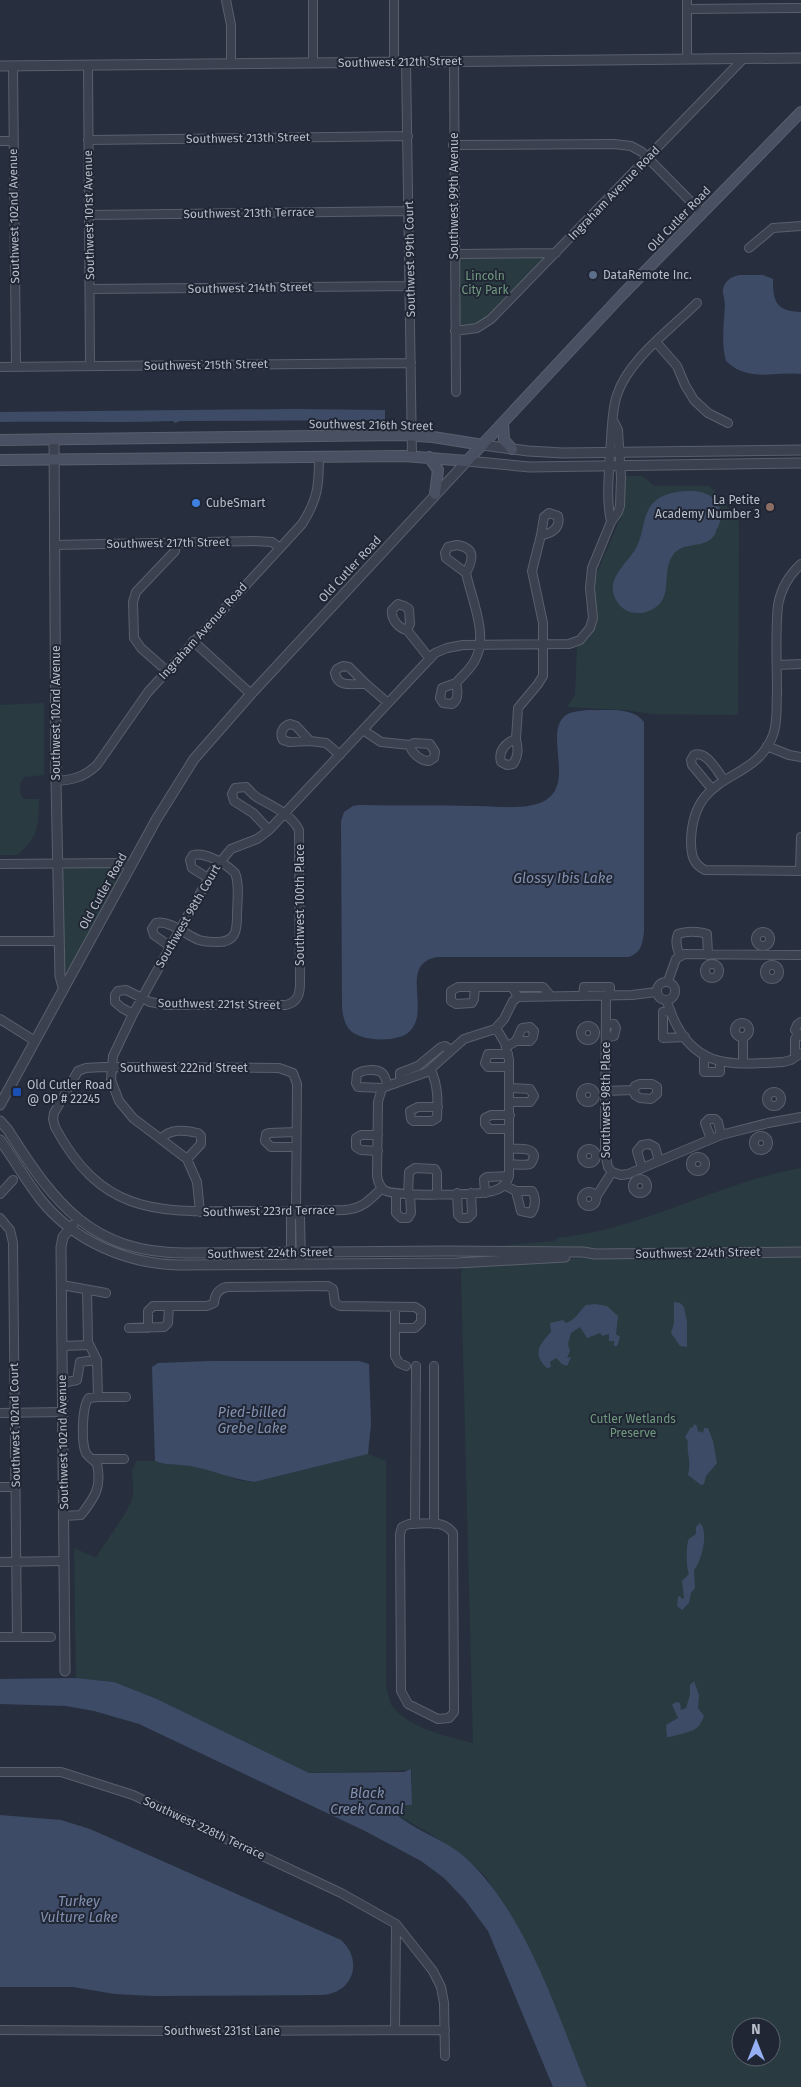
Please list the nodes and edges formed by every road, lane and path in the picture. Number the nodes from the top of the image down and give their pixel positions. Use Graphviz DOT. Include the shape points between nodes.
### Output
graph roads {
  1 [pos="226,0"];
  2 [pos="313,0"];
  3 [pos="394,0"];
  4 [pos="687,0"];
  5 [pos="801,8"];
  6 [pos="687,9"];
  7 [pos="744,58"];
  8 [pos="801,58"];
  9 [pos="687,59"];
  10 [pos="454,61"];
  11 [pos="394,62"];
  12 [pos="406,62"];
  13 [pos="313,63"];
  14 [pos="231,64"];
  15 [pos="88,65"];
  16 [pos="0,66"];
  17 [pos="13,66"];
  18 [pos="801,112"];
  19 [pos="408,136"];
  20 [pos="13,140"];
  21 [pos="88,140"];
  22 [pos="0,141"];
  23 [pos="453,145"];
  24 [pos="648,158"];
  25 [pos="409,211"];
  26 [pos="702,213"];
  27 [pos="89,215"];
  28 [pos="801,226"];
  29 [pos="749,248"];
  30 [pos="556,253"];
  31 [pos="454,254"];
  32 [pos="410,286"];
  33 [pos="90,289"];
  34 [pos="697,303"];
  35 [pos="455,332"];
  36 [pos="656,342"];
  37 [pos="411,362"];
  38 [pos="90,366"];
  39 [pos="0,367"];
  40 [pos="16,367"];
  41 [pos="456,392"];
  42 [pos="503,423"];
  43 [pos="728,423"];
  44 [pos="412,435"];
  45 [pos="54,439"];
  46 [pos="0,440"];
  47 [pos="483,445"];
  48 [pos="512,449"];
  49 [pos="801,450"];
  50 [pos="614,452"];
  51 [pos="319,456"];
  52 [pos="412,456"];
  53 [pos="429,457"];
  54 [pos="0,460"];
  55 [pos="54,460"];
  56 [pos="467,461"];
  57 [pos="801,463"];
  58 [pos="609,466"];
  59 [pos="620,466"];
  60 [pos="435,494"];
  61 [pos="611,522"];
  62 [pos="541,535"];
  63 [pos="176,542"];
  64 [pos="54,545"];
  65 [pos="280,548"];
  66 [pos="801,564"];
  67 [pos="466,573"];
  68 [pos="407,630"];
  69 [pos="193,641"];
  70 [pos="479,645"];
  71 [pos="544,645"];
  72 [pos="430,659"];
  73 [pos="801,664"];
  74 [pos="777,665"];
  75 [pos="167,671"];
  76 [pos="456,683"];
  77 [pos="366,684"];
  78 [pos="250,694"];
  79 [pos="388,703"];
  80 [pos="363,730"];
  81 [pos="516,739"];
  82 [pos="310,741"];
  83 [pos="410,745"];
  84 [pos="768,746"];
  85 [pos="340,755"];
  86 [pos="801,757"];
  87 [pos="724,780"];
  88 [pos="56,781"];
  89 [pos="712,789"];
  90 [pos="285,814"];
  91 [pos="269,830"];
  92 [pos="801,837"];
  93 [pos="219,862"];
  94 [pos="0,864"];
  95 [pos="57,864"];
  96 [pos="131,865"];
  97 [pos="800,871"];
  98 [pos="208,878"];
  99 [pos="180,930"];
  100 [pos="0,941"];
  101 [pos="59,941"];
  102 [pos="171,947"];
  103 [pos="680,955"];
  104 [pos="773,955"];
  105 [pos="801,955"];
  106 [pos="711,958"];
  107 [pos="773,964"];
  108 [pos="668,982"];
  109 [pos="63,987"];
  110 [pos="475,987"];
  111 [pos="512,987"];
  112 [pos="656,992"];
  113 [pos="550,996"];
  114 [pos="608,996"];
  115 [pos="518,997"];
  116 [pos="142,998"];
  117 [pos="666,1000"];
  118 [pos="296,1001"];
  119 [pos="670,1011"];
  120 [pos="133,1014"];
  121 [pos="0,1018"];
  122 [pos="801,1022"];
  123 [pos="496,1028"];
  124 [pos="596,1032"];
  125 [pos="606,1035"];
  126 [pos="799,1035"];
  127 [pos="685,1037"];
  128 [pos="743,1037"];
  129 [pos="35,1041"];
  130 [pos="516,1041"];
  131 [pos="451,1050"];
  132 [pos="507,1050"];
  133 [pos="704,1055"];
  134 [pos="798,1055"];
  135 [pos="720,1062"];
  136 [pos="743,1063"];
  137 [pos="111,1067"];
  138 [pos="510,1067"];
  139 [pos="431,1070"];
  140 [pos="400,1081"];
  141 [pos="510,1088"];
  142 [pos="634,1090"];
  143 [pos="605,1092"];
  144 [pos="596,1094"];
  145 [pos="510,1102"];
  146 [pos="0,1105"];
  147 [pos="774,1106"];
  148 [pos="438,1107"];
  149 [pos="510,1115"];
  150 [pos="53,1116"];
  151 [pos="801,1117"];
  152 [pos="777,1121"];
  153 [pos="0,1122"];
  154 [pos="758,1125"];
  155 [pos="510,1129"];
  156 [pos="296,1132"];
  157 [pos="378,1135"];
  158 [pos="721,1135"];
  159 [pos="759,1136"];
  160 [pos="161,1139"];
  161 [pos="711,1139"];
  162 [pos="0,1140"];
  163 [pos="296,1147"];
  164 [pos="691,1147"];
  165 [pos="509,1148"];
  166 [pos="378,1151"];
  167 [pos="695,1157"];
  168 [pos="187,1158"];
  169 [pos="659,1161"];
  170 [pos="509,1164"];
  171 [pos="612,1172"];
  172 [pos="638,1173"];
  173 [pos="509,1176"];
  174 [pos="13,1180"];
  175 [pos="504,1185"];
  176 [pos="382,1188"];
  177 [pos="516,1191"];
  178 [pos="457,1193"];
  179 [pos="471,1193"];
  180 [pos="484,1193"];
  181 [pos="0,1194"];
  182 [pos="396,1194"];
  183 [pos="409,1194"];
  184 [pos="437,1194"];
  185 [pos="596,1197"];
  186 [pos="296,1211"];
  187 [pos="200,1212"];
  188 [pos="0,1218"];
  189 [pos="78,1219"];
  190 [pos="70,1228"];
  191 [pos="295,1252"];
  192 [pos="801,1252"];
  193 [pos="595,1254"];
  194 [pos="291,1264"];
  195 [pos="301,1264"];
  196 [pos="62,1286"];
  197 [pos="87,1290"];
  198 [pos="106,1293"];
  199 [pos="169,1306"];
  200 [pos="395,1307"];
  201 [pos="129,1328"];
  202 [pos="148,1328"];
  203 [pos="395,1328"];
  204 [pos="84,1345"];
  205 [pos="62,1346"];
  206 [pos="96,1360"];
  207 [pos="84,1361"];
  208 [pos="406,1366"];
  209 [pos="416,1366"];
  210 [pos="434,1366"];
  211 [pos="62,1383"];
  212 [pos="98,1396"];
  213 [pos="126,1397"];
  214 [pos="62,1412"];
  215 [pos="0,1413"];
  216 [pos="15,1413"];
  217 [pos="92,1459"];
  218 [pos="124,1459"];
  219 [pos="0,1487"];
  220 [pos="16,1487"];
  221 [pos="64,1516"];
  222 [pos="415,1524"];
  223 [pos="434,1524"];
  224 [pos="64,1561"];
  225 [pos="0,1562"];
  226 [pos="16,1562"];
  227 [pos="0,1637"];
  228 [pos="17,1637"];
  229 [pos="51,1637"];
  230 [pos="65,1671"];
  231 [pos="0,1772"];
  232 [pos="396,1924"];
  233 [pos="0,2030"];
  234 [pos="395,2030"];
  235 [pos="444,2030"];
  236 [pos="445,2056"];
  1 -- 14 [label="street" via="231,25"];
  2 -- 13 [label="street"];
  3 -- 11 [label="street"];
  4 -- 6 [label="street"];
  5 -- 6 [label="street"];
  6 -- 9 [label="street"];
  7 -- 8 [label="street, Southwest 212th Street"];
  7 -- 9 [label="street, Southwest 212th Street"];
  7 -- 24 [label="street, Ingraham Avenue Road"];
  9 -- 10 [label="street, Southwest 212th Street"];
  10 -- 12 [label="street, Southwest 212th Street"];
  10 -- 23 [label="street, Southwest 99th Avenue"];
  11 -- 12 [label="street, Southwest 212th Street"];
  11 -- 13 [label="street, Southwest 212th Street"];
  12 -- 19 [label="street, Southwest 99th Court"];
  13 -- 14 [label="street, Southwest 212th Street"];
  14 -- 15 [label="street, Southwest 212th Street"];
  15 -- 17 [label="street, Southwest 212th Street"];
  15 -- 21 [label="street, Southwest 101st Avenue"];
  16 -- 17 [label="street, Southwest 212th Street"];
  17 -- 20 [label="street, Southwest 102nd Avenue"];
  18 -- 26 [label="main road, Old Cutler Road"];
  19 -- 21 [label="street, Southwest 213th Street"];
  19 -- 25 [label="street, Southwest 99th Court"];
  20 -- 22 [label="street"];
  20 -- 40 [label="street, Southwest 102nd Avenue"];
  21 -- 27 [label="street, Southwest 101st Avenue"];
  23 -- 24 [label="street" via="620,144 635,147"];
  23 -- 31 [label="street, Southwest 99th Avenue"];
  24 -- 26 [label="street"];
  24 -- 30 [label="street, Ingraham Avenue Road"];
  25 -- 27 [label="street, Southwest 213th Terrace"];
  25 -- 32 [label="street, Southwest 99th Court"];
  26 -- 42 [label="main road, Old Cutler Road"];
  27 -- 33 [label="street, Southwest 101st Avenue"];
  28 -- 29 [label="street" via="773,228"];
  30 -- 31 [label="street"];
  30 -- 35 [label="street, Ingraham Avenue Road" via="495,316 482,326"];
  31 -- 35 [label="street, Southwest 99th Avenue"];
  32 -- 33 [label="street, Southwest 214th Street"];
  32 -- 37 [label="street, Southwest 99th Court"];
  33 -- 38 [label="street, Southwest 101st Avenue"];
  34 -- 36 [label="street"];
  35 -- 41 [label="street, Southwest 99th Avenue"];
  36 -- 43 [label="street" via="677,366 694,400 708,413"];
  36 -- 50 [label="street" via="621,384 611,432"];
  37 -- 38 [label="street, Southwest 215th Street"];
  37 -- 44 [label="street, Southwest 99th Court"];
  38 -- 40 [label="street, Southwest 215th Street"];
  39 -- 40 [label="street, Southwest 215th Street"];
  42 -- 47 [label="main road, Old Cutler Road"];
  42 -- 48 [label="main road" via="504,440"];
  44 -- 45 [label="main road, Southwest 216th Street"];
  44 -- 47 [label="main road, Southwest 216th Street"];
  44 -- 52 [label="street, Southwest 99th Court"];
  45 -- 46 [label="main road, Southwest 216th Street"];
  45 -- 55 [label="street, Southwest 102nd Avenue"];
  47 -- 48 [label="street, Southwest 216th Street"];
  47 -- 56 [label="main road, Old Cutler Road"];
  48 -- 50 [label="street, Southwest 216th Street"];
  49 -- 50 [label="street, Southwest 216th Street"];
  50 -- 58 [label="street"];
  50 -- 59 [label="street"];
  51 -- 52 [label="main road"];
  51 -- 55 [label="main road"];
  51 -- 65 [label="street, Ingraham Avenue Road" via="319,484 314,503 302,524"];
  52 -- 53 [label="main road"];
  53 -- 56 [label="main road"];
  53 -- 60 [label="main road" via="438,470"];
  54 -- 55 [label="main road"];
  55 -- 64 [label="street, Southwest 102nd Avenue"];
  56 -- 58 [label="street" via="510,466"];
  56 -- 60 [label="street, Old Cutler Road"];
  57 -- 59 [label="street"];
  58 -- 59 [label="street"];
  58 -- 61 [label="street"];
  59 -- 61 [label="street" via="620,506"];
  60 -- 78 [label="street, Old Cutler Road"];
  61 -- 71 [label="street" via="591,575 593,618 588,632 572,643"];
  62 -- 71 [label="street" via="532,571"];
  63 -- 64 [label="street, Southwest 217th Street"];
  63 -- 65 [label="street, Southwest 217th Street" via="262,541 272,542"];
  63 -- 75 [label="street" via="175,551 136,592 133,602 134,638"];
  64 -- 88 [label="street, Southwest 102nd Avenue"];
  65 -- 69 [label="street, Ingraham Avenue Road"];
  66 -- 74 [label="street" via="779,595"];
  67 -- 70 [label="street" via="478,621"];
  68 -- 72 [label="street"];
  69 -- 75 [label="street, Ingraham Avenue Road"];
  69 -- 78 [label="street"];
  70 -- 71 [label="street"];
  70 -- 72 [label="street" via="452,646 440,650"];
  70 -- 76 [label="street" via="476,660"];
  71 -- 81 [label="street" via="542,679 518,708"];
  72 -- 79 [label="street"];
  73 -- 74 [label="street"];
  74 -- 84 [label="street" via="776,725"];
  75 -- 88 [label="street, Ingraham Avenue Road" via="148,692 96,765 78,778"];
  77 -- 79 [label="street"];
  78 -- 96 [label="street, Old Cutler Road" via="189,766"];
  79 -- 80 [label="street"];
  80 -- 83 [label="street" via="381,742"];
  80 -- 85 [label="street, Southwest 98th Court"];
  82 -- 85 [label="street" via="326,743"];
  84 -- 86 [label="street"];
  84 -- 87 [label="street" via="750,766"];
  85 -- 90 [label="street, Southwest 98th Court"];
  87 -- 89 [label="street"];
  87 -- 89 [label="street" via="705,756 694,755 692,764"];
  88 -- 95 [label="street, Southwest 102nd Avenue"];
  89 -- 97 [label="street" via="701,803 692,825 691,851 696,864 714,871"];
  90 -- 91 [label="street, Southwest 98th Court"];
  90 -- 91 [label="street, Southwest 100th Place" via="246,787 235,788 232,794 234,801 254,813"];
  90 -- 118 [label="street, Southwest 100th Place" via="300,833 300,992"];
  91 -- 93 [label="street, Southwest 98th Court" via="257,839 232,849"];
  92 -- 97 [label="street"];
  93 -- 98 [label="street, Southwest 98th Court"];
  93 -- 98 [label="street" via="200,854 191,858 192,868"];
  93 -- 99 [label="street" via="231,869 236,877 237,925 234,936 227,942 208,942"];
  94 -- 95 [label="street"];
  95 -- 96 [label="street"];
  95 -- 101 [label="street, Southwest 102nd Avenue"];
  96 -- 109 [label="street, Old Cutler Road"];
  98 -- 99 [label="street, Southwest 98th Court"];
  99 -- 102 [label="street, Southwest 98th Court"];
  99 -- 102 [label="street" via="161,922 154,924 154,935"];
  100 -- 101 [label="street"];
  101 -- 109 [label="street, Southwest 102nd Avenue"];
  102 -- 116 [label="street, Southwest 98th Court"];
  103 -- 106 [label="street"];
  103 -- 106 [label="street" via="677,950 678,934 702,932 707,934"];
  103 -- 108 [label="street"];
  104 -- 105 [label="street"];
  104 -- 106 [label="street" via="762,951"];
  104 -- 107 [label="street"];
  108 -- 112 [label="street" via="658,984"];
  108 -- 117 [label="street" via="675,990 672,998"];
  109 -- 129 [label="street, Old Cutler Road"];
  110 -- 111 [label="street"];
  111 -- 113 [label="street" via="544,987"];
  111 -- 115 [label="street"];
  112 -- 114 [label="street"];
  112 -- 117 [label="street"];
  113 -- 114 [label="street"];
  113 -- 115 [label="street"];
  114 -- 125 [label="street, Southwest 98th Place"];
  115 -- 123 [label="street"];
  116 -- 118 [label="street, Southwest 221st Street" via="155,1004 175,1005 281,1006"];
  116 -- 120 [label="street, Southwest 98th Court"];
  116 -- 120 [label="street, Southwest 221st Street" via="126,990 116,993 118,1005"];
  117 -- 119 [label="street"];
  119 -- 127 [label="street"];
  119 -- 127 [label="street" via="663,1012 663,1038"];
  120 -- 137 [label="street, Southwest 98th Court" via="114,1051"];
  121 -- 129 [label="street"];
  122 -- 126 [label="street" via="796,1027"];
  123 -- 131 [label="street" via="469,1036"];
  123 -- 132 [label="street"];
  124 -- 125 [label="street"];
  125 -- 143 [label="street, Southwest 98th Place"];
  126 -- 134 [label="street" via="796,1039"];
  127 -- 133 [label="street"];
  128 -- 136 [label="street"];
  129 -- 146 [label="street, Old Cutler Road"];
  130 -- 132 [label="street"];
  131 -- 139 [label="street"];
  131 -- 140 [label="street" via="441,1047 424,1063 400,1073"];
  132 -- 138 [label="street"];
  132 -- 138 [label="street" via="490,1053 485,1063 488,1067"];
  133 -- 135 [label="street"];
  133 -- 135 [label="street" via="704,1072 720,1072"];
  134 -- 136 [label="street" via="783,1062"];
  135 -- 136 [label="street"];
  137 -- 150 [label="street, Southwest 222nd Street" via="90,1067 78,1071"];
  137 -- 156 [label="street, Southwest 222nd Street" via="281,1068 291,1071 296,1081"];
  137 -- 160 [label="street" via="112,1085 123,1108"];
  138 -- 141 [label="street"];
  139 -- 140 [label="street"];
  139 -- 148 [label="street"];
  140 -- 157 [label="street" via="385,1086 378,1098"];
  141 -- 145 [label="street"];
  141 -- 145 [label="street" via="530,1089 534,1096 530,1102"];
  142 -- 143 [label="street"];
  143 -- 144 [label="street"];
  143 -- 171 [label="street, Southwest 98th Place" via="601,1157"];
  145 -- 149 [label="street"];
  147 -- 152 [label="street"];
  149 -- 155 [label="street"];
  149 -- 155 [label="street" via="485,1118 489,1129"];
  150 -- 187 [label="street, Southwest 223rd Terrace" via="57,1131 76,1159 115,1194 145,1207"];
  151 -- 152 [label="street"];
  152 -- 154 [label="street"];
  153 -- 189 [label="street, Southwest 224th Street" via="50,1192"];
  154 -- 158 [label="street"];
  154 -- 159 [label="street"];
  155 -- 165 [label="street"];
  156 -- 163 [label="street"];
  156 -- 163 [label="street" via="269,1133 265,1141 269,1147"];
  157 -- 166 [label="street"];
  157 -- 166 [label="street" via="356,1138 358,1149"];
  158 -- 161 [label="street"];
  158 -- 161 [label="street" via="718,1122 708,1119 705,1127"];
  160 -- 168 [label="street"];
  160 -- 168 [label="street" via="175,1131 198,1132 200,1144"];
  161 -- 164 [label="street"];
  162 -- 190 [label="street, Southwest 224th Street" via="39,1197"];
  163 -- 186 [label="street"];
  164 -- 167 [label="street"];
  164 -- 169 [label="street"];
  165 -- 170 [label="street"];
  165 -- 170 [label="street" via="527,1149 534,1156 528,1164"];
  166 -- 176 [label="street" via="377,1176"];
  168 -- 187 [label="street" via="197,1182"];
  169 -- 172 [label="street"];
  169 -- 172 [label="street" via="655,1147 642,1145 636,1151"];
  170 -- 173 [label="street"];
  171 -- 172 [label="street" via="621,1175"];
  171 -- 185 [label="street, Southwest 98th Place"];
  173 -- 175 [label="street"];
  173 -- 180 [label="street" via="486,1177"];
  174 -- 181 [label="street"];
  175 -- 177 [label="street"];
  175 -- 180 [label="street"];
  176 -- 182 [label="street"];
  176 -- 186 [label="street, Southwest 223rd Terrace" via="356,1209"];
  178 -- 179 [label="street"];
  178 -- 179 [label="street" via="458,1215 468,1218 472,1213"];
  178 -- 184 [label="street"];
  179 -- 180 [label="street"];
  182 -- 183 [label="street"];
  182 -- 183 [label="street" via="396,1212 404,1219 411,1213"];
  183 -- 184 [label="street"];
  183 -- 184 [label="street" via="409,1172 415,1168 436,1169"];
  186 -- 187 [label="street, Southwest 223rd Terrace"];
  186 -- 191 [label="street" via="300,1217"];
  188 -- 216 [label="street, Southwest 102nd Court" via="13,1239"];
  189 -- 190 [label="street, Southwest 102nd Avenue"];
  189 -- 191 [label="street, Southwest 224th Street" via="116,1241 158,1252"];
  190 -- 194 [label="street, Southwest 224th Street" via="109,1250 150,1262 179,1265"];
  190 -- 196 [label="street, Southwest 102nd Avenue" via="62,1242"];
  191 -- 193 [label="street, Southwest 224th Street"];
  191 -- 194 [label="street"];
  191 -- 195 [label="street"];
  192 -- 193 [label="street, Southwest 224th Street"];
  193 -- 195 [label="street, Southwest 224th Street" via="480,1262"];
  194 -- 195 [label="street, Southwest 224th Street"];
  196 -- 197 [label="street"];
  196 -- 205 [label="street, Southwest 102nd Avenue"];
  197 -- 198 [label="street"];
  197 -- 204 [label="street"];
  199 -- 200 [label="street" via="207,1306 214,1303 215,1294 226,1287 328,1286 333,1289 335,1302 340,1306"];
  199 -- 202 [label="street" via="168,1323 164,1327"];
  199 -- 202 [label="street" via="152,1306 148,1311"];
  200 -- 203 [label="street"];
  200 -- 203 [label="street" via="415,1307 421,1311 421,1322 415,1328"];
  201 -- 202 [label="street"];
  203 -- 208 [label="street" via="395,1356"];
  204 -- 205 [label="street"];
  204 -- 206 [label="street"];
  204 -- 207 [label="street"];
  205 -- 211 [label="street, Southwest 102nd Avenue"];
  206 -- 207 [label="street"];
  206 -- 212 [label="street"];
  207 -- 211 [label="street" via="78,1365 77,1380"];
  209 -- 222 [label="street"];
  210 -- 223 [label="street"];
  211 -- 214 [label="street, Southwest 102nd Avenue"];
  212 -- 213 [label="street"];
  212 -- 217 [label="street" via="87,1400 84,1410 84,1448"];
  214 -- 216 [label="street"];
  214 -- 221 [label="street, Southwest 102nd Avenue"];
  215 -- 216 [label="street"];
  216 -- 220 [label="street, Southwest 102nd Court"];
  217 -- 218 [label="street"];
  217 -- 221 [label="street" via="98,1466 98,1490 83,1513"];
  219 -- 220 [label="street"];
  220 -- 226 [label="street, Southwest 102nd Court"];
  221 -- 224 [label="street, Southwest 102nd Avenue"];
  222 -- 223 [label="street"];
  222 -- 223 [label="street" via="402,1527 400,1534 401,1691 408,1704 444,1720 454,1712 454,1533 448,1526"];
  224 -- 226 [label="street"];
  224 -- 230 [label="street, Southwest 102nd Avenue"];
  225 -- 226 [label="street"];
  226 -- 228 [label="street, Southwest 102nd Court"];
  227 -- 228 [label="street"];
  228 -- 229 [label="street"];
  231 -- 232 [label="street, Southwest 228th Terrace" via="61,1772 133,1795 341,1894"];
  232 -- 234 [label="street"];
  232 -- 235 [label="street" via="440,1983 444,1997"];
  233 -- 234 [label="street, Southwest 231st Lane"];
  234 -- 235 [label="street, Southwest 231st Lane"];
  235 -- 236 [label="street"];
}
